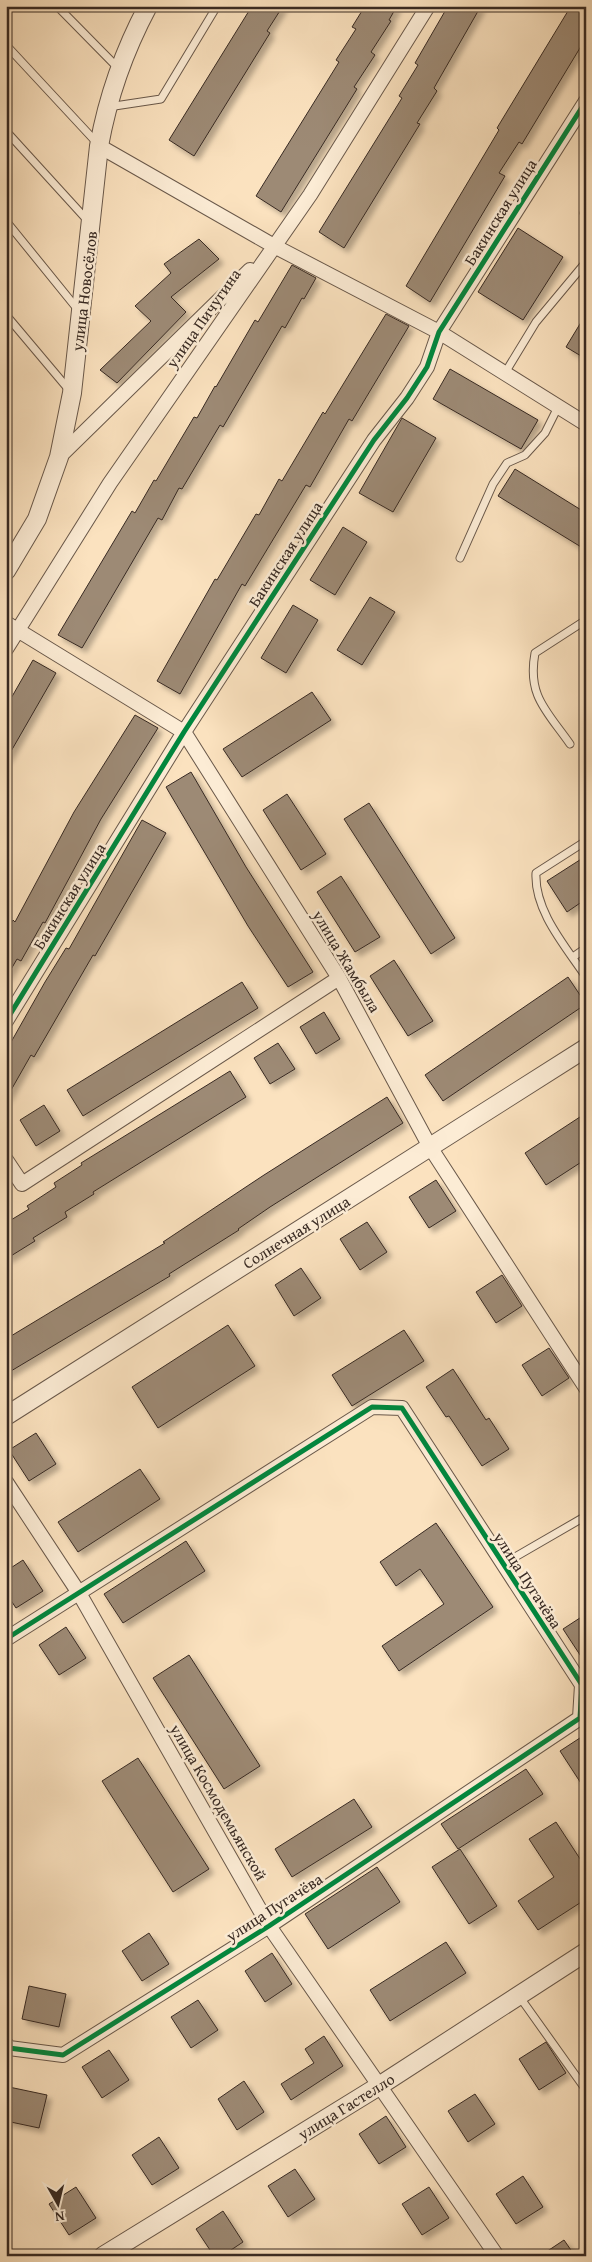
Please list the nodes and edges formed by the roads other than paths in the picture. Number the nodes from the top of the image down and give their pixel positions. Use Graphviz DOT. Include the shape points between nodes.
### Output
graph roads {
  1 [pos="57,6"];
  2 [pos="148,6"];
  3 [pos="217,6"];
  4 [pos="428,6"];
  5 [pos="6,45"];
  6 [pos="118,68"];
  7 [pos="586,101"];
  8 [pos="106,107"];
  9 [pos="6,131"];
  10 [pos="99,146"];
  11 [pos="6,221"];
  12 [pos="91,225"];
  13 [pos="274,246"];
  14 [pos="586,262"];
  15 [pos="81,313"];
  16 [pos="6,315"];
  17 [pos="439,332"];
  18 [pos="505,373"];
  19 [pos="72,393"];
  20 [pos="558,406"];
  21 [pos="584,419"];
  22 [pos="59,457"];
  23 [pos="460,558"];
  24 [pos="6,571"];
  25 [pos="586,620"];
  26 [pos="12,627"];
  27 [pos="6,649"];
  28 [pos="184,732"];
  29 [pos="570,744"];
  30 [pos="586,841"];
  31 [pos="586,948"];
  32 [pos="572,957"];
  33 [pos="586,977"];
  34 [pos="339,978"];
  35 [pos="6,1021"];
  36 [pos="586,1048"];
  37 [pos="430,1147"];
  38 [pos="6,1160"];
  39 [pos="586,1388"];
  40 [pos="6,1416"];
  41 [pos="6,1482"];
  42 [pos="586,1516"];
  43 [pos="503,1564"];
  44 [pos="79,1593"];
  45 [pos="6,1639"];
  46 [pos="269,1926"];
  47 [pos="586,1952"];
  48 [pos="518,1995"];
  49 [pos="6,2044"];
  50 [pos="378,2086"];
  51 [pos="586,2090"];
  52 [pos="103,2256"];
  53 [pos="497,2256"];
  1 -- 6 [label="lane"];
  2 -- 6 [label="street, улица Новосёлов"];
  3 -- 8 [label="lane" via="161,99"];
  4 -- 13 [label="street, улица Пичугина" via="310,195"];
  5 -- 10 [label="lane"];
  6 -- 8 [label="street, улица Новосёлов"];
  7 -- 17 [label="street, Бакинская улица"];
  8 -- 10 [label="street, улица Новосёлов"];
  9 -- 12 [label="lane"];
  10 -- 12 [label="street, улица Новосёлов"];
  10 -- 13 [label="street"];
  11 -- 15 [label="lane"];
  12 -- 15 [label="street, улица Новосёлов"];
  13 -- 17 [label="street"];
  13 -- 22 [label="street"];
  13 -- 26 [label="street, улица Пичугина"];
  14 -- 18 [label="lane" via="536,322"];
  15 -- 19 [label="street, улица Новосёлов"];
  16 -- 19 [label="lane"];
  17 -- 18 [label="street"];
  17 -- 28 [label="street, Бакинская улица" via="427,367 374,440"];
  18 -- 20 [label="street"];
  19 -- 22 [label="street, улица Новосёлов"];
  20 -- 21 [label="street"];
  20 -- 23 [label="lane" via="545,432 525,455 507,463"];
  22 -- 24 [label="street, улица Новосёлов" via="37,519"];
  25 -- 29 [label="lane" via="535,653 532,670 532,683 540,700"];
  26 -- 27 [label="street, улица Пичугина"];
  26 -- 28 [label="street, улица Жамбыла"];
  28 -- 34 [label="street, улица Жамбыла"];
  28 -- 35 [label="street, Бакинская улица"];
  30 -- 32 [label="lane" via="536,873 536,887 548,918"];
  31 -- 32 [label="lane"];
  32 -- 33 [label="lane"];
  34 -- 37 [label="street, улица Жамбыла"];
  34 -- 38 [label="street" via="22,1184"];
  36 -- 37 [label="street, Солнечная улица"];
  37 -- 39 [label="street, улица Жамбыла"];
  37 -- 40 [label="street, Солнечная улица"];
  41 -- 44 [label="street, улица Космодемьянской"];
  42 -- 43 [label="lane"];
  43 -- 44 [label="street, улица Пугачёва" via="402,1408 372,1407"];
  43 -- 46 [label="street, улица Пугачёва" via="582,1685 580,1718"];
  44 -- 45 [label="street, улица Пугачёва"];
  44 -- 46 [label="street, улица Космодемьянской"];
  46 -- 49 [label="street, улица Пугачёва" via="63,2055 8,2048"];
  46 -- 50 [label="street, улица Космодемьянской"];
  47 -- 48 [label="street, улица Гастелло"];
  48 -- 50 [label="street, улица Гастелло"];
  48 -- 51 [label="lane"];
  50 -- 52 [label="street, улица Гастелло"];
  50 -- 53 [label="street, улица Космодемьянской"];
}
